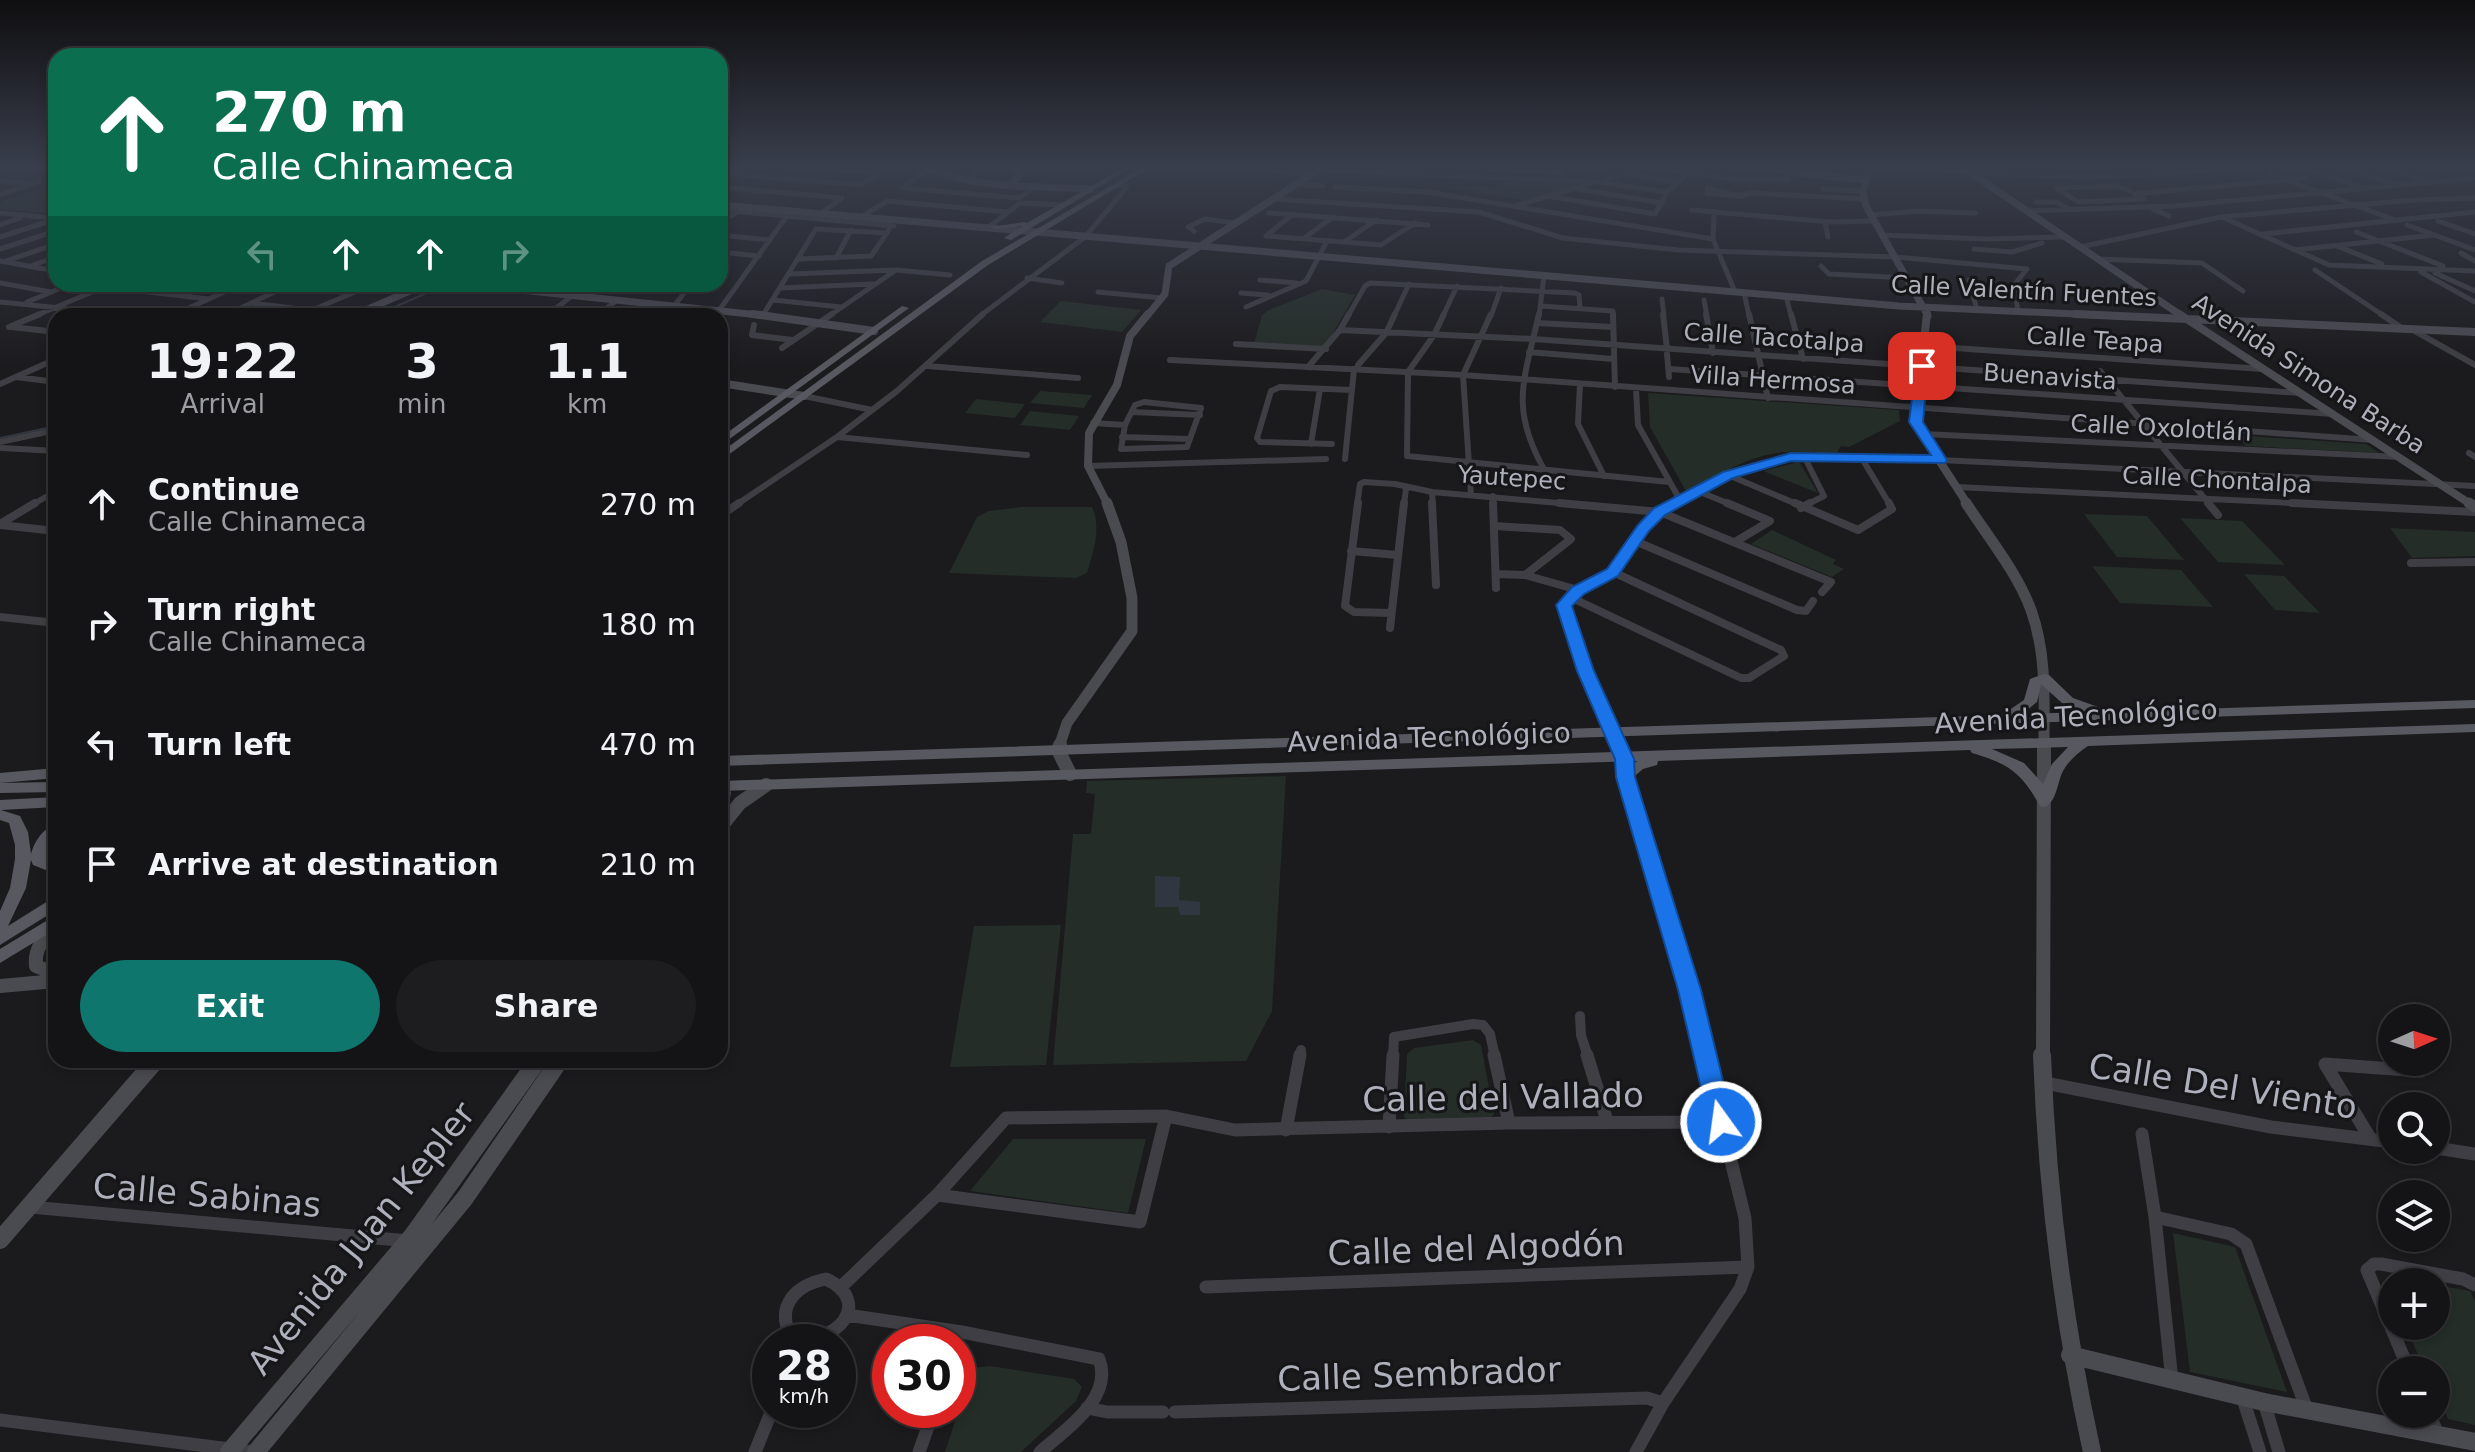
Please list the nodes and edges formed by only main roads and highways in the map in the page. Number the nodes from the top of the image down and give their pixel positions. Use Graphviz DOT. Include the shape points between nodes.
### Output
graph roads {
  1 [pos="1012,235"];
  2 [pos="1033,235"];
  3 [pos="989,250"];
  4 [pos="985,263"];
  5 [pos="728,437"];
  6 [pos="728,452"];
  7 [pos="2475,704"];
  8 [pos="2371,707"];
  9 [pos="2312,709"];
  10 [pos="2107,716"];
  11 [pos="2006,719"];
  12 [pos="2475,728"];
  13 [pos="1660,730"];
  14 [pos="1612,731"];
  15 [pos="2378,731"];
  16 [pos="1595,732"];
  17 [pos="1555,733"];
  18 [pos="2193,736"];
  19 [pos="2085,742"];
  20 [pos="1965,747"];
  21 [pos="1562,758"];
  22 [pos="1665,758"];
  23 [pos="1625,759"];
  24 [pos="728,761"];
  25 [pos="48,774"];
  26 [pos="1625,777"];
  27 [pos="0,778"];
  28 [pos="728,786"];
  29 [pos="48,787"];
  30 [pos="0,788"];
  31 [pos="48,802"];
  32 [pos="0,805"];
  33 [pos="0,815"];
  34 [pos="48,836"];
  35 [pos="48,867"];
  36 [pos="48,907"];
  37 [pos="0,924"];
  38 [pos="48,926"];
  39 [pos="0,939"];
  40 [pos="0,957"];
  1 -- 3 [label="main road"];
  2 -- 4 [label="main road"];
  3 -- 4 [label="main road" via="976,261"];
  3 -- 5 [label="main road"];
  4 -- 6 [label="main road"];
  7 -- 8 [label="main road, Avenida Tecnológico"];
  8 -- 9 [label="main road, Avenida Tecnológico"];
  8 -- 15 [label="main road" via="2358,715"];
  9 -- 10 [label="main road, Avenida Tecnológico"];
  9 -- 18 [label="main road" via="2329,718 2329,725"];
  10 -- 11 [label="main road, Avenida Tecnológico"];
  10 -- 11 [label="main road" via="2068,701 2044,678 2035,682 2030,702"];
  11 -- 13 [label="main road, Avenida Tecnológico"];
  12 -- 15 [label="main road, Avenida Tecnológico"];
  13 -- 14 [label="main road, Avenida Tecnológico"];
  13 -- 22 [label="main road" via="1645,746"];
  14 -- 16 [label="main road, Avenida Tecnológico"];
  14 -- 23 [label="main road"];
  15 -- 18 [label="main road, Avenida Tecnológico"];
  16 -- 17 [label="main road, Avenida Tecnológico"];
  16 -- 23 [label="main road"];
  17 -- 21 [label="main road" via="1580,748"];
  17 -- 24 [label="main road, Avenida Tecnológico"];
  18 -- 19 [label="main road, Avenida Tecnológico"];
  19 -- 20 [label="main road, Avenida Tecnológico"];
  19 -- 20 [label="main road" via="2055,768 2045,802 2036,782 2019,766"];
  20 -- 22 [label="main road, Avenida Tecnológico"];
  21 -- 23 [label="main road, Avenida Tecnológico"];
  21 -- 28 [label="main road, Avenida Tecnológico"];
  22 -- 23 [label="main road, Avenida Tecnológico"];
  22 -- 26 [label="main road" via="1638,766"];
  25 -- 27 [label="main road"];
  29 -- 30 [label="main road"];
  31 -- 32 [label="main road"];
  33 -- 37 [label="main road" via="15,820 21,848 16,902"];
  34 -- 35 [label="main road" via="38,856"];
  36 -- 39 [label="main road"];
  38 -- 40 [label="main road"];
}
